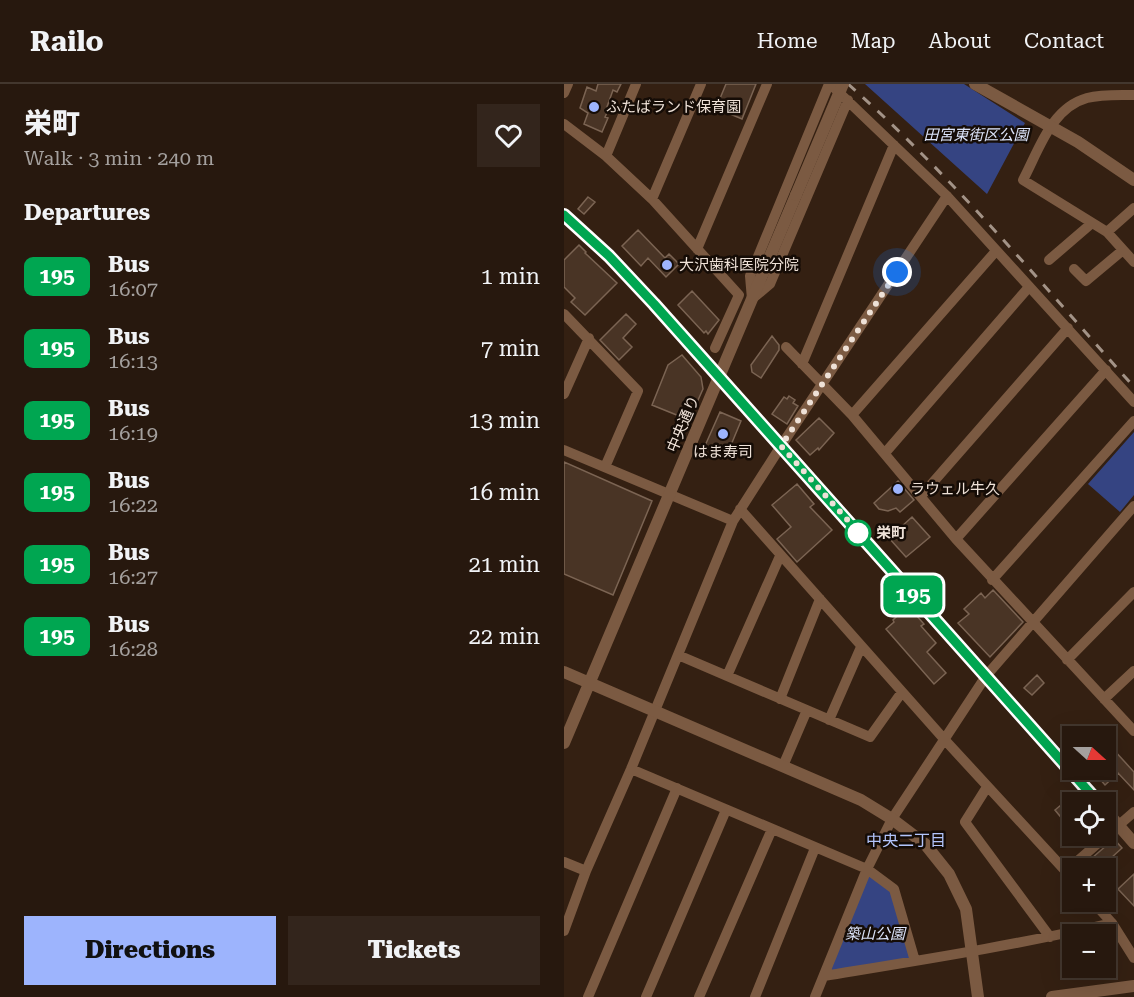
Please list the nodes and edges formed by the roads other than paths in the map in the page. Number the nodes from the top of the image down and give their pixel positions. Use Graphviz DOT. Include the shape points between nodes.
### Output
graph roads {
  1 [pos="568,84"];
  2 [pos="636,84"];
  3 [pos="701,84"];
  4 [pos="767,84"];
  5 [pos="830,84"];
  6 [pos="843,84"];
  7 [pos="975,84"];
  8 [pos="1117,90"];
  9 [pos="564,93"];
  10 [pos="1134,95"];
  11 [pos="848,100"];
  12 [pos="564,124"];
  13 [pos="1050,127"];
  14 [pos="894,145"];
  15 [pos="606,156"];
  16 [pos="1134,180"];
  17 [pos="947,196"];
  18 [pos="652,199"];
  19 [pos="1134,208"];
  20 [pos="564,215"];
  21 [pos="1092,223"];
  22 [pos="1107,232"];
  23 [pos="697,249"];
  24 [pos="1123,250"];
  25 [pos="996,251"];
  26 [pos="1049,260"];
  27 [pos="1134,261"];
  28 [pos="1074,269"];
  29 [pos="1029,287"];
  30 [pos="752,298"];
  31 [pos="564,314"];
  32 [pos="1068,328"];
  33 [pos="589,338"];
  34 [pos="786,347"];
  35 [pos="715,348"];
  36 [pos="802,364"];
  37 [pos="1106,370"];
  38 [pos="720,377"];
  39 [pos="822,385"];
  40 [pos="564,394"];
  41 [pos="1134,402"];
  42 [pos="852,415"];
  43 [pos="1134,421"];
  44 [pos="781,446"];
  45 [pos="564,450"];
  46 [pos="885,453"];
  47 [pos="605,467"];
  48 [pos="670,495"];
  49 [pos="921,496"];
  50 [pos="1134,506"];
  51 [pos="740,509"];
  52 [pos="733,521"];
  53 [pos="956,539"];
  54 [pos="780,556"];
  55 [pos="992,580"];
  56 [pos="1134,592"];
  57 [pos="820,599"];
  58 [pos="1031,622"];
  59 [pos="861,646"];
  60 [pos="678,655"];
  61 [pos="1067,660"];
  62 [pos="1134,671"];
  63 [pos="564,672"];
  64 [pos="727,676"];
  65 [pos="986,676"];
  66 [pos="590,683"];
  67 [pos="902,692"];
  68 [pos="780,699"];
  69 [pos="1104,699"];
  70 [pos="654,710"];
  71 [pos="807,710"];
  72 [pos="829,720"];
  73 [pos="1134,731"];
  74 [pos="944,739"];
  75 [pos="564,743"];
  76 [pos="783,766"];
  77 [pos="631,769"];
  78 [pos="987,787"];
  79 [pos="676,788"];
  80 [pos="1089,792"];
  81 [pos="726,810"];
  82 [pos="1134,812"];
  83 [pos="892,819"];
  84 [pos="1116,823"];
  85 [pos="1118,825"];
  86 [pos="772,829"];
  87 [pos="1134,843"];
  88 [pos="815,848"];
  89 [pos="1086,858"];
  90 [pos="564,862"];
  91 [pos="1062,867"];
  92 [pos="867,869"];
  93 [pos="586,871"];
  94 [pos="1102,912"];
  95 [pos="1112,922"];
  96 [pos="564,931"];
  97 [pos="1050,937"];
  98 [pos="973,952"];
  99 [pos="1134,958"];
  100 [pos="915,961"];
  101 [pos="824,976"];
  102 [pos="1134,986"];
  103 [pos="588,997"];
  104 [pos="646,997"];
  105 [pos="699,997"];
  106 [pos="755,997"];
  107 [pos="815,997"];
  108 [pos="978,997"];
  109 [pos="1052,997"];
  1 -- 9 [label="street"];
  2 -- 15 [label="street"];
  3 -- 18 [label="street"];
  4 -- 23 [label="street"];
  5 -- 11 [label="street"];
  5 -- 30 [label="street" via="750,276"];
  6 -- 30 [label="street, 中央通り, bridge"];
  7 -- 13 [label="street"];
  8 -- 10 [label="street"];
  8 -- 13 [label="street" via="1075,103"];
  11 -- 14 [label="street"];
  11 -- 30 [label="street" via="770,284"];
  12 -- 15 [label="street"];
  13 -- 16 [label="street"];
  13 -- 21 [label="street" via="1023,180"];
  14 -- 17 [label="street"];
  14 -- 36 [label="street"];
  15 -- 18 [label="street"];
  17 -- 25 [label="street"];
  17 -- 39 [label="street"];
  18 -- 23 [label="street"];
  19 -- 22 [label="street"];
  20 -- 38 [label="street" via="609,256"];
  21 -- 22 [label="street"];
  21 -- 26 [label="street"];
  22 -- 24 [label="street"];
  23 -- 35 [label="street" via="739,295"];
  24 -- 27 [label="street"];
  24 -- 28 [label="street" via="1086,281"];
  25 -- 29 [label="street"];
  25 -- 42 [label="street"];
  29 -- 32 [label="street"];
  29 -- 46 [label="street"];
  30 -- 38 [label="street, 中央通り"];
  31 -- 33 [label="street"];
  32 -- 37 [label="street"];
  32 -- 49 [label="street"];
  33 -- 40 [label="street"];
  33 -- 47 [label="street" via="638,391"];
  34 -- 36 [label="street"];
  36 -- 39 [label="street"];
  37 -- 41 [label="street"];
  37 -- 53 [label="street"];
  38 -- 44 [label="street"];
  38 -- 48 [label="street, 中央通り"];
  39 -- 42 [label="street"];
  39 -- 44 [label="street"];
  42 -- 46 [label="street"];
  43 -- 55 [label="street"];
  44 -- 51 [label="street"];
  44 -- 65 [label="street"];
  45 -- 47 [label="street"];
  46 -- 49 [label="street"];
  47 -- 48 [label="street"];
  48 -- 52 [label="street"];
  48 -- 66 [label="street, 中央通り"];
  49 -- 53 [label="street"];
  50 -- 58 [label="street"];
  51 -- 52 [label="street"];
  51 -- 54 [label="street"];
  52 -- 60 [label="street"];
  53 -- 55 [label="street"];
  54 -- 57 [label="street"];
  54 -- 64 [label="street"];
  55 -- 58 [label="street"];
  56 -- 61 [label="street"];
  57 -- 59 [label="street"];
  57 -- 68 [label="street"];
  58 -- 61 [label="street"];
  58 -- 65 [label="street"];
  59 -- 67 [label="street"];
  59 -- 72 [label="street"];
  60 -- 64 [label="street"];
  60 -- 70 [label="street"];
  61 -- 69 [label="street"];
  62 -- 69 [label="street"];
  63 -- 66 [label="street"];
  64 -- 68 [label="street"];
  65 -- 74 [label="street"];
  65 -- 80 [label="street"];
  66 -- 70 [label="street"];
  66 -- 75 [label="street, 中央通り"];
  67 -- 72 [label="street" via="870,737"];
  67 -- 74 [label="street"];
  68 -- 71 [label="street"];
  69 -- 73 [label="street"];
  70 -- 76 [label="street"];
  70 -- 77 [label="street"];
  71 -- 72 [label="street"];
  71 -- 76 [label="street"];
  74 -- 78 [label="street"];
  74 -- 83 [label="street"];
  76 -- 83 [label="street" via="861,800"];
  77 -- 79 [label="street"];
  77 -- 93 [label="street"];
  78 -- 91 [label="street"];
  78 -- 97 [label="street" via="965,822"];
  79 -- 81 [label="street"];
  79 -- 103 [label="street"];
  81 -- 86 [label="street"];
  81 -- 104 [label="street"];
  82 -- 85 [label="street"];
  83 -- 92 [label="street"];
  83 -- 98 [label="street" via="925,844 949,874 966,909"];
  84 -- 85 [label="street"];
  85 -- 87 [label="street"];
  85 -- 89 [label="street"];
  86 -- 88 [label="street"];
  86 -- 105 [label="street"];
  88 -- 92 [label="street"];
  88 -- 106 [label="street"];
  90 -- 93 [label="street"];
  92 -- 100 [label="street" via="894,889"];
  92 -- 101 [label="street"];
  93 -- 96 [label="street"];
  94 -- 95 [label="street"];
  95 -- 97 [label="street"];
  95 -- 99 [label="street"];
  97 -- 98 [label="street"];
  98 -- 100 [label="street"];
  98 -- 108 [label="street"];
  100 -- 101 [label="street"];
  101 -- 107 [label="street"];
  102 -- 109 [label="street"];
}
